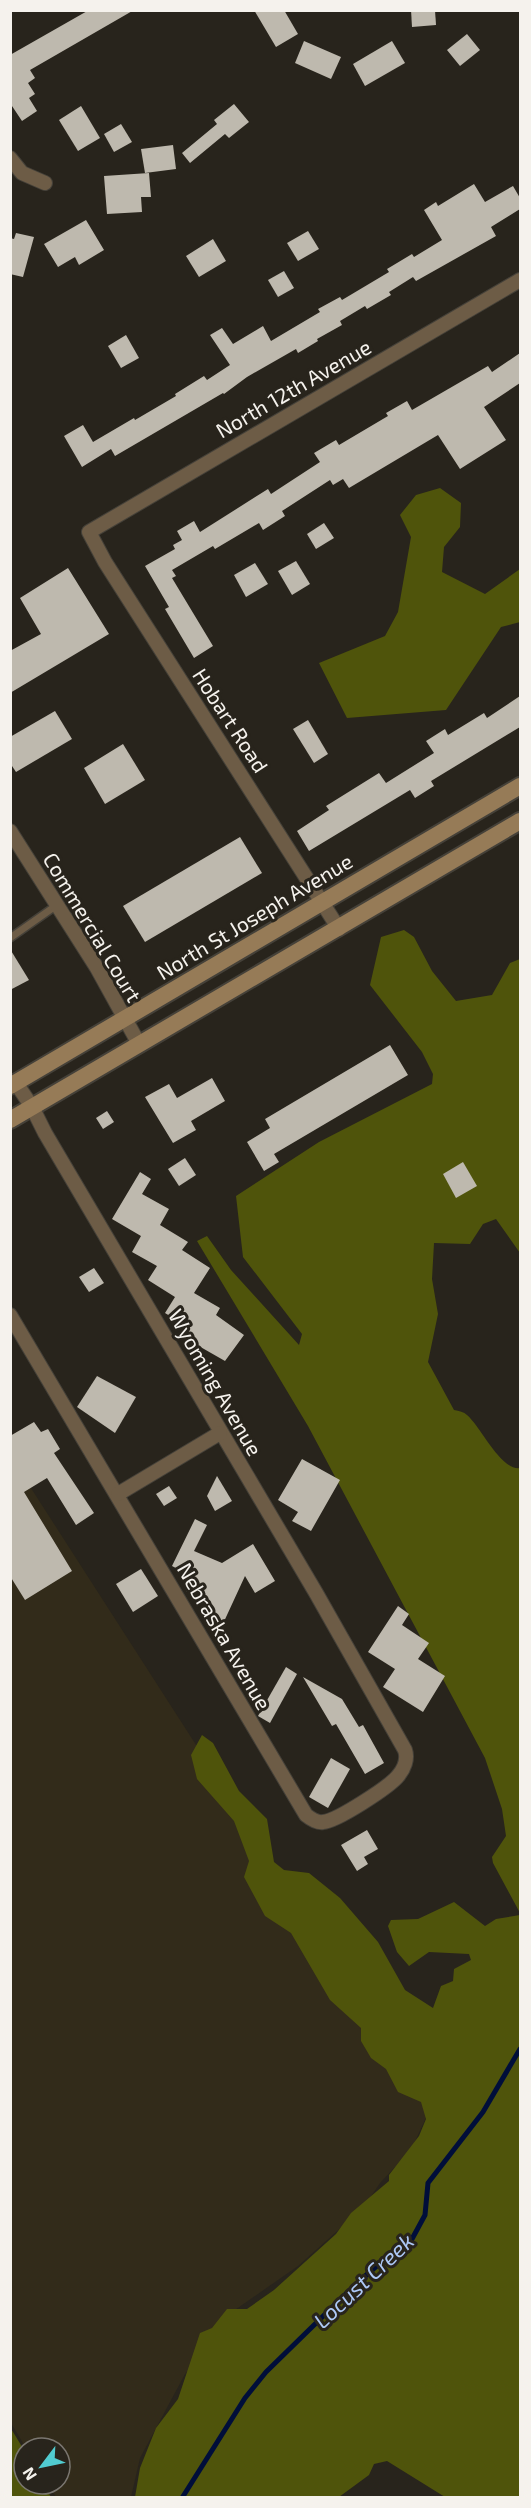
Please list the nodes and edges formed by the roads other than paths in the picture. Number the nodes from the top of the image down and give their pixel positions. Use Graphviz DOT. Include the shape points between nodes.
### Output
graph roads {
  1 [pos="10,158"];
  2 [pos="45,183"];
  3 [pos="520,280"];
  4 [pos="90,534"];
  5 [pos="520,786"];
  6 [pos="520,821"];
  7 [pos="10,831"];
  8 [pos="322,902"];
  9 [pos="57,905"];
  10 [pos="339,929"];
  11 [pos="10,938"];
  12 [pos="124,1019"];
  13 [pos="139,1044"];
  14 [pos="13,1085"];
  15 [pos="32,1107"];
  16 [pos="10,1120"];
  17 [pos="10,1316"];
  18 [pos="220,1433"];
  19 [pos="118,1494"];
  20 [pos="378,1703"];
  1 -- 2 [label="street" via="22,173"];
  3 -- 4 [label="street, North 12th Avenue"];
  4 -- 8 [label="street, Hobart Road"];
  5 -- 8 [label="main road, North St Joseph Avenue"];
  6 -- 10 [label="main road"];
  7 -- 9 [label="street, Commercial Court"];
  8 -- 10 [label="street, Hobart Road"];
  8 -- 12 [label="main road, North St Joseph Avenue"];
  9 -- 11 [label="lane"];
  9 -- 12 [label="street, Commercial Court"];
  10 -- 13 [label="main road"];
  12 -- 13 [label="street, Commercial Court"];
  12 -- 14 [label="main road, North St Joseph Avenue"];
  13 -- 15 [label="main road"];
  14 -- 15 [label="street, Wyoming Avenue"];
  15 -- 16 [label="main road"];
  15 -- 18 [label="street, Wyoming Avenue"];
  17 -- 19 [label="street, Nebraska Avenue"];
  18 -- 19 [label="street"];
  18 -- 20 [label="street, Wyoming Avenue"];
  19 -- 20 [label="street, Nebraska Avenue" via="300,1807 313,1820 324,1822 337,1817 400,1774 406,1755"];
}
